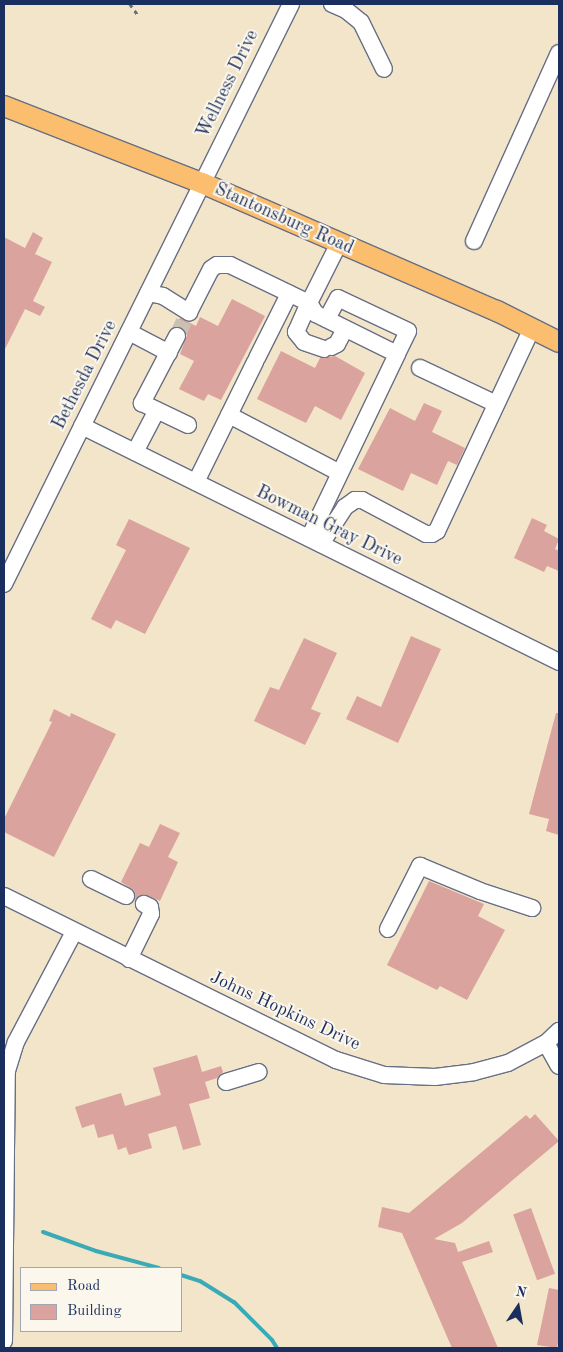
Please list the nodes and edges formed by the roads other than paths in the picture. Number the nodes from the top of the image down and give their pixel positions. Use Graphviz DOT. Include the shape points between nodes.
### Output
graph roads {
  1 [pos="291,4"];
  2 [pos="332,4"];
  3 [pos="559,53"];
  4 [pos="384,69"];
  5 [pos="4,106"];
  6 [pos="202,183"];
  7 [pos="474,241"];
  8 [pos="339,243"];
  9 [pos="148,294"];
  10 [pos="289,294"];
  11 [pos="309,303"];
  12 [pos="327,319"];
  13 [pos="532,328"];
  14 [pos="345,329"];
  15 [pos="128,332"];
  16 [pos="177,336"];
  17 [pos="559,342"];
  18 [pos="169,353"];
  19 [pos="397,354"];
  20 [pos="420,368"];
  21 [pos="496,404"];
  22 [pos="157,410"];
  23 [pos="229,415"];
  24 [pos="188,425"];
  25 [pos="82,426"];
  26 [pos="135,452"];
  27 [pos="340,473"];
  28 [pos="196,482"];
  29 [pos="315,541"];
  30 [pos="4,584"];
  31 [pos="559,662"];
  32 [pos="91,879"];
  33 [pos="4,896"];
  34 [pos="126,896"];
  35 [pos="144,904"];
  36 [pos="532,908"];
  37 [pos="388,930"];
  38 [pos="74,932"];
  39 [pos="129,959"];
  40 [pos="559,1031"];
  41 [pos="546,1043"];
  42 [pos="559,1066"];
  43 [pos="258,1072"];
  44 [pos="226,1082"];
  45 [pos="4,1341"];
  1 -- 6 [label="street, Wellness Drive"];
  2 -- 4 [label="street" via="361,22"];
  3 -- 7 [label="street"];
  5 -- 6 [label="main road, Stantonsburg Road"];
  6 -- 8 [label="main road, Stantonsburg Road"];
  6 -- 9 [label="street, Bethesda Drive"];
  8 -- 11 [label="street"];
  8 -- 13 [label="main road, Stantonsburg Road"];
  9 -- 10 [label="street" via="163,296 187,316 211,269 230,264"];
  9 -- 15 [label="street, Bethesda Drive"];
  10 -- 11 [label="street"];
  10 -- 23 [label="street"];
  11 -- 12 [label="street" via="316,314"];
  11 -- 14 [label="street" via="296,332 304,342 328,348 336,344"];
  12 -- 14 [label="street"];
  12 -- 19 [label="street" via="338,298 408,331"];
  13 -- 17 [label="main road, Stantonsburg Road"];
  13 -- 21 [label="street"];
  14 -- 19 [label="street"];
  15 -- 18 [label="street"];
  15 -- 25 [label="street, Bethesda Drive"];
  16 -- 18 [label="street"];
  18 -- 22 [label="street" via="142,403"];
  19 -- 27 [label="street"];
  20 -- 21 [label="street"];
  21 -- 29 [label="street" via="437,531 426,534 362,500 355,500"];
  22 -- 24 [label="street"];
  22 -- 26 [label="street"];
  23 -- 27 [label="street"];
  23 -- 28 [label="street"];
  25 -- 26 [label="street, Bowman Gray Drive"];
  25 -- 30 [label="street, Bethesda Drive"];
  26 -- 28 [label="street, Bowman Gray Drive"];
  27 -- 29 [label="street"];
  28 -- 29 [label="street, Bowman Gray Drive"];
  29 -- 31 [label="street, Bowman Gray Drive"];
  32 -- 34 [label="street"];
  33 -- 38 [label="street, Johns Hopkins Drive"];
  35 -- 39 [label="street" via="150,907 151,914"];
  36 -- 37 [label="street" via="420,866"];
  38 -- 39 [label="street, Johns Hopkins Drive"];
  38 -- 45 [label="street" via="16,1042 7,1071"];
  39 -- 41 [label="street, Johns Hopkins Drive" via="336,1060 384,1075 435,1077 474,1072 508,1063"];
  40 -- 41 [label="street, Johns Hopkins Drive"];
  41 -- 42 [label="street"];
  43 -- 44 [label="street"];
}
